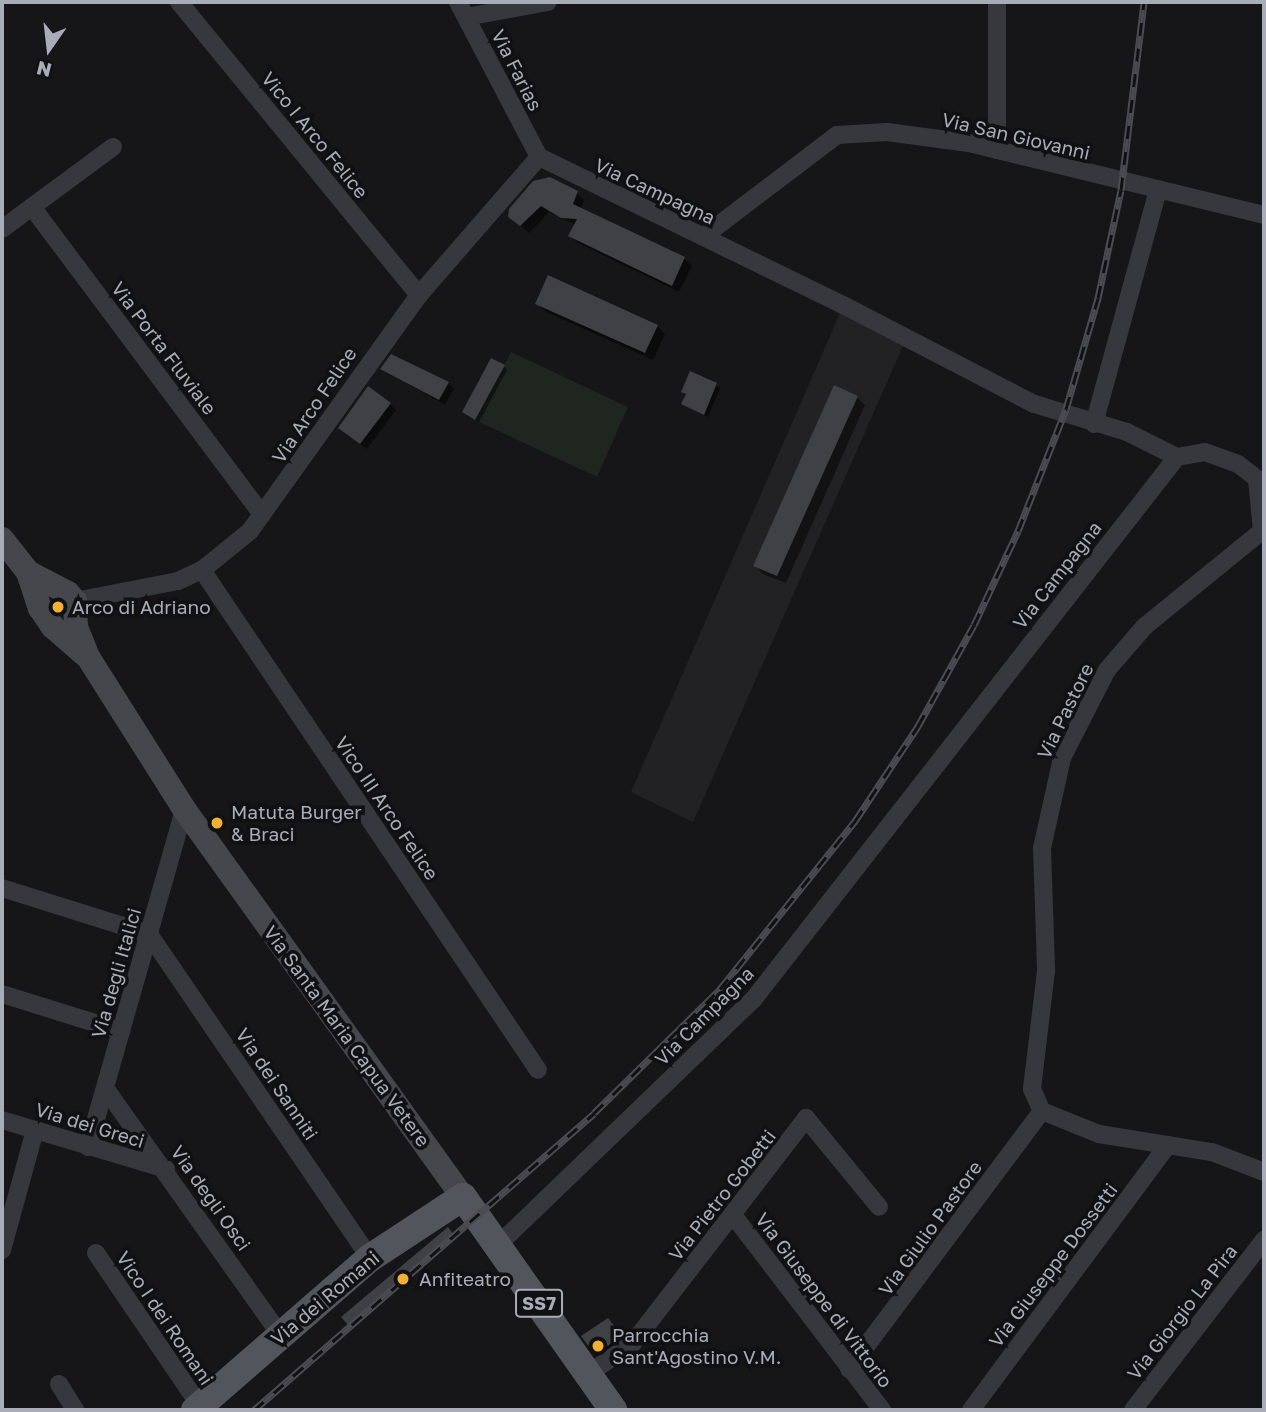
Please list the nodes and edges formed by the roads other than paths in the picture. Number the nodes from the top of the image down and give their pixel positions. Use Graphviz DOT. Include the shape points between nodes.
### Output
graph roads {
  1 [pos="179,2"];
  2 [pos="548,2"];
  3 [pos="997,2"];
  4 [pos="462,9"];
  5 [pos="113,147"];
  6 [pos="997,150"];
  7 [pos="539,157"];
  8 [pos="1158,191"];
  9 [pos="32,207"];
  10 [pos="1264,215"];
  11 [pos="2,229"];
  12 [pos="704,236"];
  13 [pos="419,295"];
  14 [pos="1094,424"];
  15 [pos="1178,457"];
  16 [pos="262,515"];
  17 [pos="2,539"];
  18 [pos="202,570"];
  19 [pos="28,572"];
  20 [pos="75,601"];
  21 [pos="88,657"];
  22 [pos="184,809"];
  23 [pos="2,888"];
  24 [pos="149,933"];
  25 [pos="2,995"];
  26 [pos="121,1031"];
  27 [pos="538,1070"];
  28 [pos="105,1088"];
  29 [pos="1042,1111"];
  30 [pos="2,1120"];
  31 [pos="35,1130"];
  32 [pos="1168,1145"];
  33 [pos="88,1147"];
  34 [pos="166,1169"];
  35 [pos="1264,1172"];
  36 [pos="463,1197"];
  37 [pos="879,1207"];
  38 [pos="733,1215"];
  39 [pos="5,1226"];
  40 [pos="1264,1240"];
  41 [pos="498,1245"];
  42 [pos="2,1250"];
  43 [pos="96,1253"];
  44 [pos="370,1258"];
  45 [pos="280,1334"];
  46 [pos="849,1369"];
  47 [pos="588,1374"];
  48 [pos="59,1384"];
  49 [pos="197,1408"];
  50 [pos="75,1410"];
  51 [pos="612,1410"];
  52 [pos="882,1410"];
  53 [pos="971,1410"];
  54 [pos="1133,1410"];
  1 -- 13 [label="street, Vico I Arco Felice"];
  2 -- 4 [label="street"];
  3 -- 6 [label="street"];
  4 -- 7 [label="street, Via Farias"];
  5 -- 9 [label="street"];
  6 -- 8 [label="street, Via San Giovanni"];
  6 -- 12 [label="street, Via San Giovanni" via="887,132 837,135"];
  7 -- 12 [label="street, Via Campagna"];
  7 -- 13 [label="street, Via Arco Felice"];
  8 -- 10 [label="street, Via San Giovanni"];
  8 -- 14 [label="street"];
  9 -- 11 [label="street"];
  9 -- 16 [label="street, Via Porta Fluviale"];
  12 -- 14 [label="street, Via Campagna" via="1034,404"];
  13 -- 16 [label="street, Via Arco Felice"];
  14 -- 15 [label="street, Via Campagna" via="1158,444"];
  15 -- 29 [label="street, Via Pastore" via="1205,452 1238,464 1256,479 1262,531 1145,626 1114,662 1062,758 1042,848 1046,971 1031,1070 1035,1102"];
  15 -- 41 [label="street, Via Campagna" via="753,1000"];
  16 -- 18 [label="street, Via Arco Felice" via="250,531"];
  17 -- 19 [label="main road, SS7"];
  18 -- 20 [label="street, Via Arco Felice" via="178,581"];
  18 -- 27 [label="street, Vico III Arco Felice"];
  19 -- 20 [label="main road, SS7"];
  19 -- 21 [label="main road, SS7" via="40,608 53,627"];
  20 -- 21 [label="main road, SS7" via="76,627"];
  21 -- 22 [label="main road, Via Santa Maria Capua Vetere / SS7"];
  22 -- 24 [label="street, Via degli Italici"];
  22 -- 36 [label="main road, Via Santa Maria Capua Vetere / SS7"];
  23 -- 24 [label="street"];
  24 -- 26 [label="street, Via degli Italici"];
  24 -- 44 [label="street, Via dei Sanniti"];
  25 -- 26 [label="street"];
  26 -- 28 [label="street, Via degli Italici"];
  28 -- 33 [label="street, Via degli Italici"];
  28 -- 34 [label="street, Via degli Osci"];
  29 -- 32 [label="street" via="1099,1134"];
  29 -- 46 [label="street, Via Giulio Pastore"];
  30 -- 31 [label="street, Via dei Greci"];
  31 -- 33 [label="street, Via dei Greci"];
  31 -- 39 [label="street"];
  32 -- 35 [label="street" via="1212,1152"];
  32 -- 53 [label="street, Via Giuseppe Dossetti"];
  33 -- 34 [label="street, Via dei Greci"];
  34 -- 45 [label="street, Via degli Osci"];
  36 -- 41 [label="main road, Via Santa Maria Capua Vetere / SS7"];
  36 -- 44 [label="main road, Via dei Romani"];
  37 -- 38 [label="street, Via Pietro Gobetti" via="806,1118"];
  38 -- 46 [label="street, Via Giuseppe di Vittorio"];
  38 -- 47 [label="street, Via Pietro Gobetti" via="633,1343"];
  39 -- 42 [label="street"];
  40 -- 54 [label="street, Via Giorgio La Pira"];
  41 -- 47 [label="main road, Via Santa Maria Capua Vetere / SS7"];
  43 -- 49 [label="street, Vico I dei Romani"];
  44 -- 45 [label="main road, Via dei Romani"];
  45 -- 49 [label="main road, Via dei Romani"];
  46 -- 52 [label="street, Via Giuseppe di Vittorio"];
  47 -- 51 [label="main road, Via Santa Maria Capua Vetere / SS7"];
  48 -- 50 [label="street"];
}
